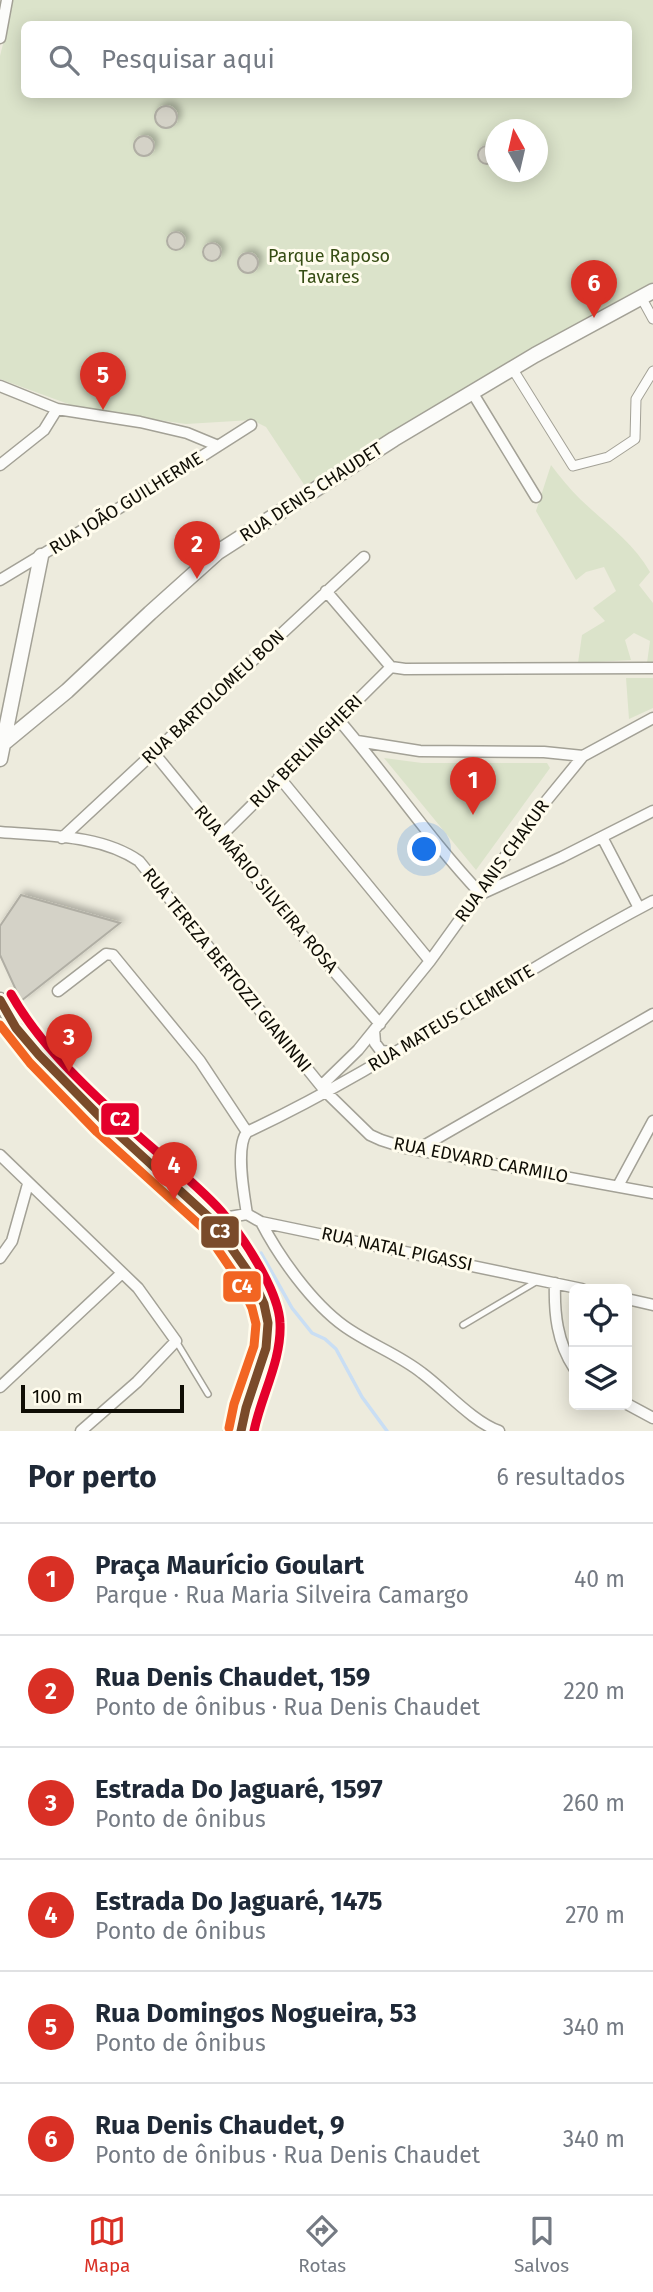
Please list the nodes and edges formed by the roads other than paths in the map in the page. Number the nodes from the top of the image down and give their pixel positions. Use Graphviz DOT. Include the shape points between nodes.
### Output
graph roads {
  1 [pos="7,0"];
  2 [pos="0,38"];
  3 [pos="647,294"];
  4 [pos="653,319"];
  5 [pos="512,368"];
  6 [pos="653,371"];
  7 [pos="0,386"];
  8 [pos="472,392"];
  9 [pos="57,409"];
  10 [pos="251,425"];
  11 [pos="216,445"];
  12 [pos="0,465"];
  13 [pos="536,497"];
  14 [pos="41,556"];
  15 [pos="364,558"];
  16 [pos="0,580"];
  17 [pos="326,591"];
  18 [pos="391,667"];
  19 [pos="653,668"];
  20 [pos="653,718"];
  21 [pos="338,719"];
  22 [pos="357,741"];
  23 [pos="4,743"];
  24 [pos="154,753"];
  25 [pos="583,756"];
  26 [pos="0,760"];
  27 [pos="279,777"];
  28 [pos="653,811"];
  29 [pos="0,832"];
  30 [pos="221,836"];
  31 [pos="602,837"];
  32 [pos="62,838"];
  33 [pos="481,894"];
  34 [pos="653,901"];
  35 [pos="639,908"];
  36 [pos="430,961"];
  37 [pos="58,991"];
  38 [pos="0,1000"];
  39 [pos="653,1014"];
  40 [pos="377,1027"];
  41 [pos="395,1052"];
  42 [pos="324,1089"];
  43 [pos="653,1121"];
  44 [pos="247,1132"];
  45 [pos="420,1149"];
  46 [pos="0,1155"];
  47 [pos="28,1184"];
  48 [pos="618,1186"];
  49 [pos="653,1193"];
  50 [pos="247,1214"];
  51 [pos="212,1220"];
  52 [pos="261,1222"];
  53 [pos="0,1258"];
  54 [pos="122,1273"];
  55 [pos="541,1280"];
  56 [pos="555,1283"];
  57 [pos="569,1286"];
  58 [pos="632,1300"];
  59 [pos="653,1305"];
  60 [pos="463,1325"];
  61 [pos="176,1341"];
  62 [pos="569,1360"];
  63 [pos="0,1387"];
  64 [pos="208,1394"];
  65 [pos="632,1407"];
  66 [pos="653,1418"];
  67 [pos="237,1430"];
  68 [pos="81,1431"];
  69 [pos="499,1431"];
  1 -- 2 [label="street"];
  3 -- 4 [label="street"];
  3 -- 5 [label="street, RUA DENIS CHAUDET"];
  5 -- 6 [label="street" via="573,466 608,457 635,439 636,399"];
  5 -- 8 [label="street, RUA DENIS CHAUDET"];
  7 -- 9 [label="street"];
  8 -- 13 [label="street"];
  8 -- 23 [label="street, RUA DENIS CHAUDET" via="422,417 218,552"];
  9 -- 11 [label="street" via="152,425"];
  9 -- 12 [label="street" via="44,430"];
  10 -- 11 [label="street, RUA JOÃO GUILHERME"];
  11 -- 14 [label="street, RUA JOÃO GUILHERME"];
  14 -- 16 [label="street, RUA JOÃO GUILHERME"];
  14 -- 23 [label="street"];
  15 -- 17 [label="street, RUA BARTOLOMEU BON"];
  17 -- 18 [label="street"];
  17 -- 24 [label="street, RUA BARTOLOMEU BON"];
  18 -- 19 [label="street"];
  18 -- 21 [label="street, RUA BERLINGHIERI"];
  20 -- 25 [label="street, RUA ANIS CHAKUR"];
  21 -- 22 [label="street"];
  21 -- 27 [label="street, RUA BERLINGHIERI"];
  22 -- 25 [label="street" via="420,751"];
  22 -- 33 [label="street"];
  23 -- 26 [label="street"];
  24 -- 30 [label="street, RUA MÁRIO SILVEIRA ROSA"];
  24 -- 32 [label="street, RUA BARTOLOMEU BON"];
  25 -- 33 [label="street, RUA ANIS CHAKUR"];
  27 -- 30 [label="street, RUA BERLINGHIERI"];
  27 -- 36 [label="street"];
  28 -- 31 [label="street"];
  29 -- 32 [label="street, RUA TEREZA BERTOZZI GIANINNI"];
  30 -- 40 [label="street, RUA MÁRIO SILVEIRA ROSA"];
  31 -- 33 [label="street"];
  31 -- 35 [label="street"];
  32 -- 42 [label="street, RUA TEREZA BERTOZZI GIANINNI" via="117,849 139,861"];
  33 -- 36 [label="street, RUA ANIS CHAKUR"];
  34 -- 35 [label="street, RUA MATEUS CLEMENTE"];
  35 -- 41 [label="street, RUA MATEUS CLEMENTE"];
  36 -- 40 [label="street, RUA ANIS CHAKUR"];
  37 -- 44 [label="street" via="106,954 113,955 200,1061"];
  38 -- 51 [label="street" via="39,1055"];
  39 -- 45 [label="street"];
  40 -- 41 [label="street" via="379,1049"];
  40 -- 42 [label="street, RUA ANIS CHAKUR"];
  41 -- 42 [label="street, RUA MATEUS CLEMENTE"];
  42 -- 44 [label="street, RUA MATEUS CLEMENTE"];
  42 -- 45 [label="street, RUA EDVARD CARMILO" via="370,1135"];
  43 -- 48 [label="street"];
  44 -- 50 [label="street" via="242,1139 241,1162"];
  45 -- 48 [label="street, RUA EDVARD CARMILO"];
  46 -- 47 [label="street"];
  47 -- 53 [label="street" via="12,1241"];
  47 -- 54 [label="street"];
  48 -- 49 [label="street, RUA EDVARD CARMILO"];
  50 -- 51 [label="street"];
  50 -- 52 [label="street, RUA NATAL PIGASSI"];
  51 -- 67 [label="street" via="251,1276 268,1323 266,1348"];
  52 -- 55 [label="street, RUA NATAL PIGASSI"];
  52 -- 69 [label="street" via="328,1314 407,1361"];
  54 -- 61 [label="street" via="147,1298"];
  54 -- 63 [label="street"];
  55 -- 56 [label="street, RUA NATAL PIGASSI"];
  55 -- 60 [label="lane"];
  56 -- 57 [label="street, RUA NATAL PIGASSI"];
  56 -- 62 [label="street" via="557,1324"];
  58 -- 59 [label="street"];
  61 -- 64 [label="lane"];
  61 -- 68 [label="street" via="138,1382"];
  65 -- 66 [label="street"];
}
